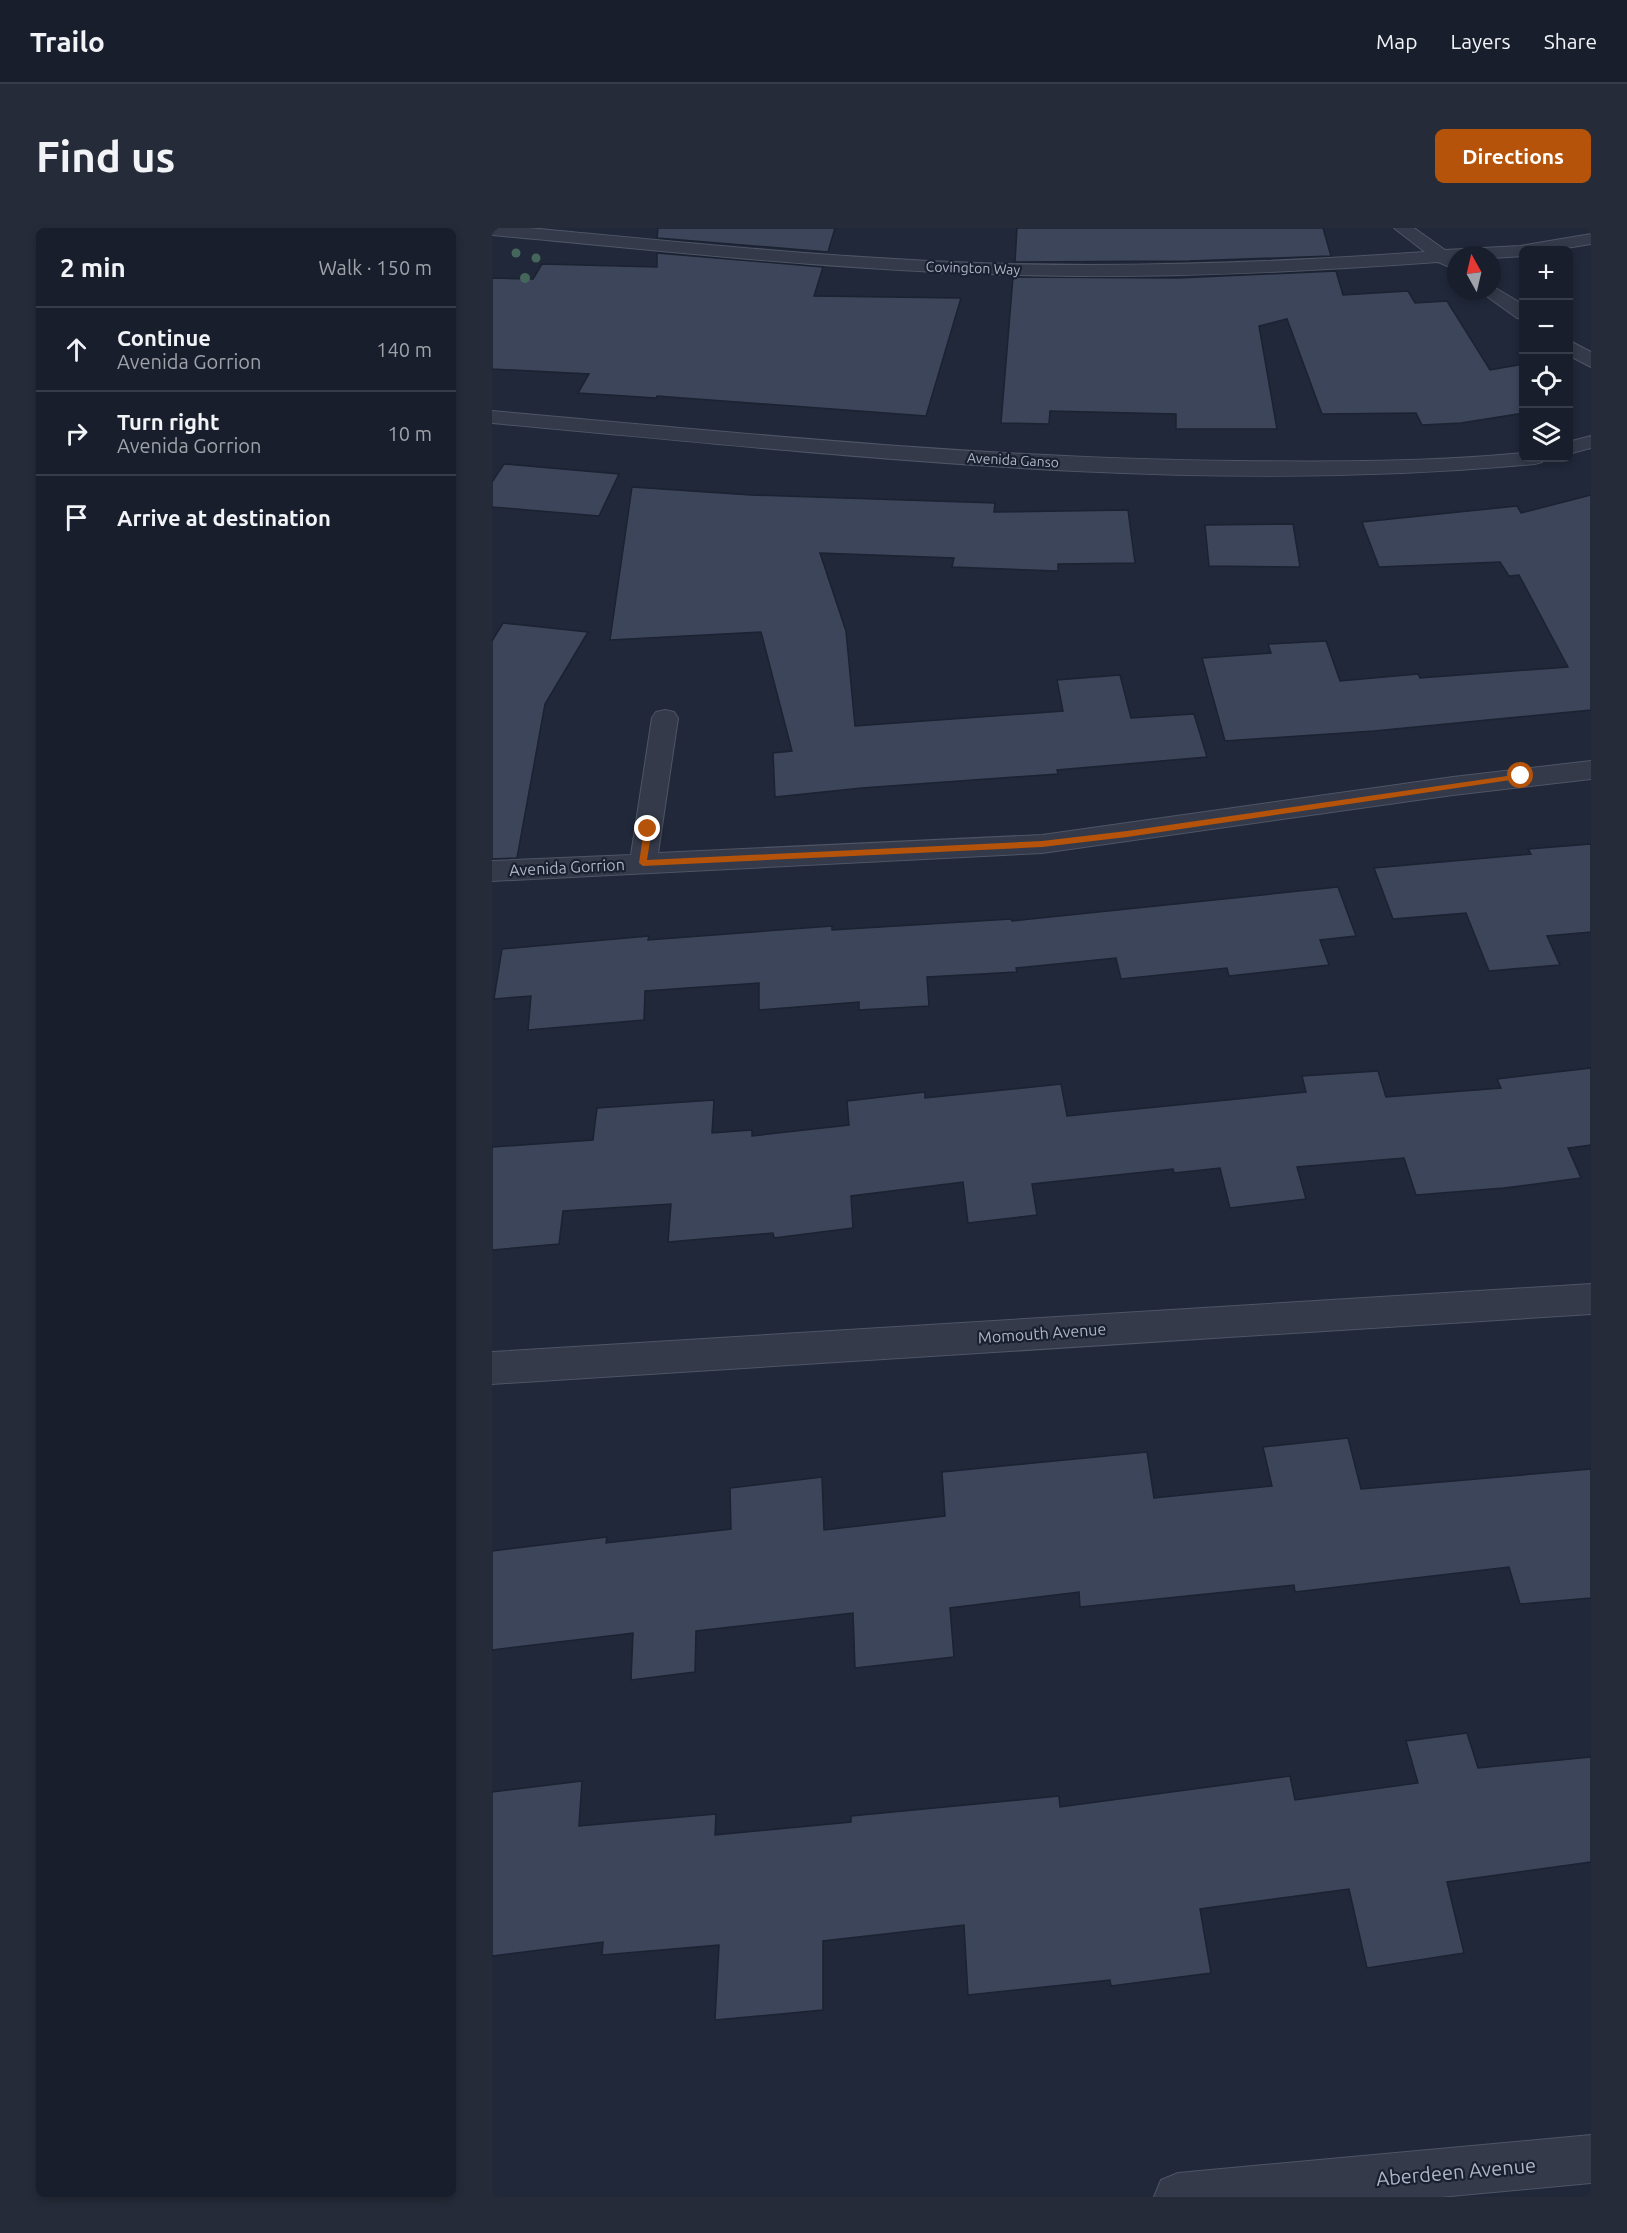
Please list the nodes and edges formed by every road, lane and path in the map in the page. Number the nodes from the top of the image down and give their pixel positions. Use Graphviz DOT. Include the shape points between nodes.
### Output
graph roads {
  1 [pos="1403,228"];
  2 [pos="492,230"];
  3 [pos="1591,239"];
  4 [pos="1552,246"];
  5 [pos="1519,251"];
  6 [pos="1501,253"];
  7 [pos="1447,254"];
  8 [pos="1447,258"];
  9 [pos="1501,298"];
  10 [pos="1519,311"];
  11 [pos="1573,349"];
  12 [pos="1591,361"];
  13 [pos="492,417"];
  14 [pos="1591,442"];
  15 [pos="1573,447"];
  16 [pos="1519,460"];
  17 [pos="665,718"];
  18 [pos="1591,770"];
  19 [pos="643,863"];
  20 [pos="492,871"];
  21 [pos="1591,1299"];
  22 [pos="492,1368"];
  23 [pos="1591,2159"];
  24 [pos="1178,2197"];
  1 -- 7 [label="street"];
  2 -- 8 [label="street, Covington Way" via="909,266 1019,270 1159,272"];
  3 -- 4 [label="street, Covington Way"];
  5 -- 6 [label="street, Covington Way"];
  9 -- 10 [label="street"];
  11 -- 12 [label="street"];
  13 -- 16 [label="street, Avenida Ganso" via="932,456 1160,467 1371,469"];
  14 -- 15 [label="street"];
  17 -- 19 [label="street, Avenida Gorrion"];
  18 -- 19 [label="street, Avenida Gorrion" via="1521,776 1042,844"];
  19 -- 20 [label="street, Avenida Gorrion"];
  21 -- 22 [label="street, Momouth Avenue"];
  23 -- 24 [label="street, Aberdeen Avenue"];
}
